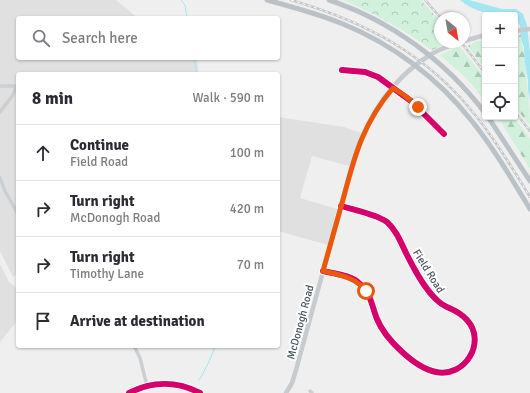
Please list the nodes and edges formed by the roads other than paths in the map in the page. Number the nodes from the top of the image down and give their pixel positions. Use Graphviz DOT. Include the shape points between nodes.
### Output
graph roads {
  1 [pos="268,0"];
  2 [pos="329,0"];
  3 [pos="530,29"];
  4 [pos="518,30"];
  5 [pos="482,35"];
  6 [pos="470,38"];
  7 [pos="445,48"];
  8 [pos="342,70"];
  9 [pos="0,86"];
  10 [pos="16,86"];
  11 [pos="16,88"];
  12 [pos="393,88"];
  13 [pos="482,110"];
  14 [pos="0,112"];
  15 [pos="490,120"];
  16 [pos="444,134"];
  17 [pos="0,178"];
  18 [pos="530,181"];
  19 [pos="341,206"];
  20 [pos="530,208"];
  21 [pos="16,211"];
  22 [pos="323,271"];
  23 [pos="135,348"];
  24 [pos="147,386"];
  25 [pos="129,393"];
  26 [pos="200,393"];
  27 [pos="286,393"];
  1 -- 20 [label="highway" via="307,11 353,29 383,44 420,69 442,88 470,119"];
  2 -- 13 [label="highway" via="366,15 413,43 453,76"];
  3 -- 4 [label="main road"];
  5 -- 6 [label="main road"];
  7 -- 12 [label="main road, McDonogh Road" via="416,65"];
  8 -- 12 [label="street" via="370,74"];
  9 -- 10 [label="street"];
  11 -- 14 [label="street"];
  12 -- 16 [label="street" via="411,100"];
  12 -- 19 [label="main road, McDonogh Road" via="364,131"];
  15 -- 18 [label="highway"];
  17 -- 21 [label="street"];
  19 -- 22 [label="main road, McDonogh Road"];
  19 -- 22 [label="street, Field Road" via="383,220 393,228 433,298 460,314 469,323 474,336 472,354 461,366 450,372 436,372 421,366 401,351 384,332 369,296 360,284 350,278"];
  22 -- 27 [label="main road, McDonogh Road" via="296,370"];
  23 -- 24 [label="street"];
  24 -- 25 [label="street"];
  24 -- 26 [label="street" via="170,384"];
}
